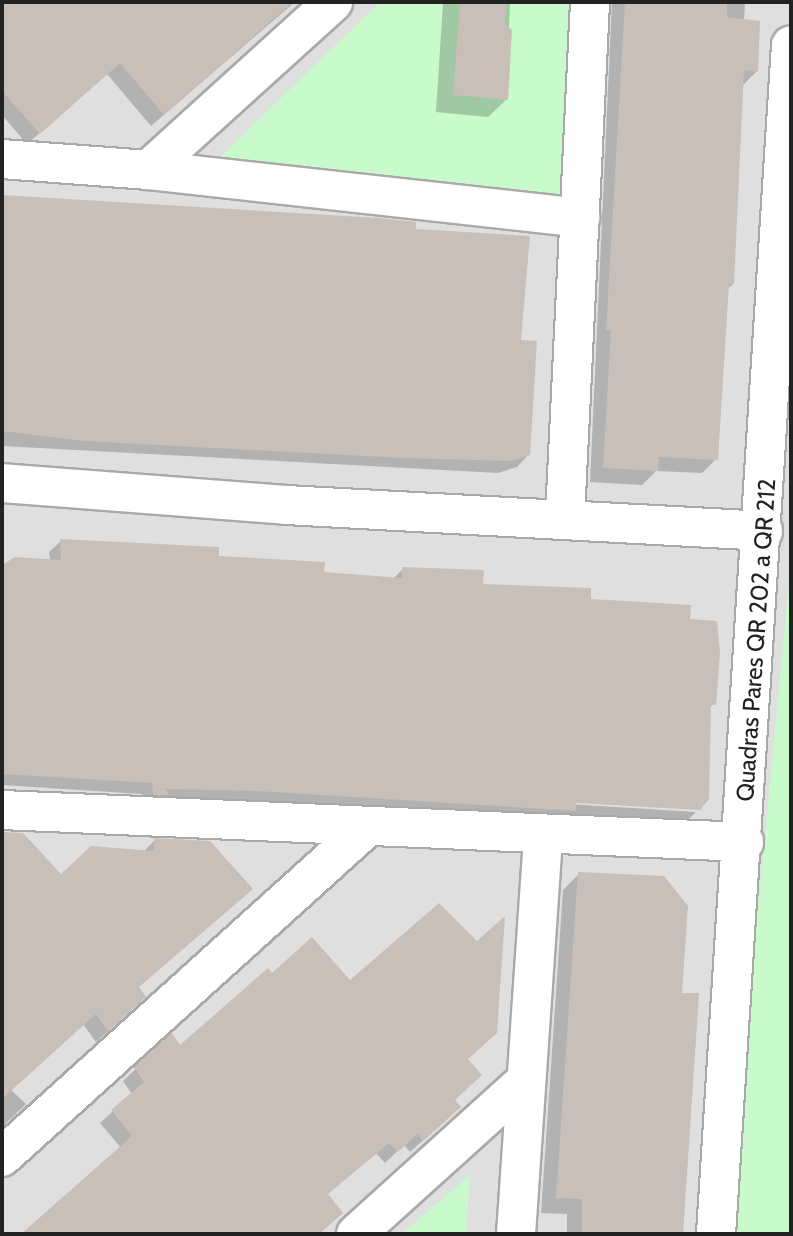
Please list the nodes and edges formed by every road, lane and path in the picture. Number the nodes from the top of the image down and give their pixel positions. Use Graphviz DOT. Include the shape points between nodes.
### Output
graph roads {
  1 [pos="333,2"];
  2 [pos="590,2"];
  3 [pos="791,45"];
  4 [pos="2,159"];
  5 [pos="148,170"];
  6 [pos="580,218"];
  7 [pos="2,483"];
  8 [pos="565,517"];
  9 [pos="763,531"];
  10 [pos="2,810"];
  11 [pos="368,827"];
  12 [pos="543,834"];
  13 [pos="744,842"];
  14 [pos="524,1082"];
  15 [pos="2,1157"];
  16 [pos="356,1234"];
  17 [pos="516,1234"];
  18 [pos="716,1234"];
  1 -- 5 [label="street"];
  2 -- 6 [label="street"];
  3 -- 9 [label="street, Quadras Pares QR 202 a QR 212"];
  4 -- 5 [label="street"];
  5 -- 6 [label="street"];
  6 -- 8 [label="street"];
  7 -- 8 [label="street" via="286,505"];
  8 -- 9 [label="street"];
  9 -- 13 [label="street, Quadras Pares QR 202 a QR 212"];
  10 -- 11 [label="street"];
  11 -- 12 [label="street"];
  11 -- 15 [label="street"];
  12 -- 13 [label="street"];
  12 -- 14 [label="street"];
  13 -- 18 [label="street, Quadras Pares QR 202 a QR 212"];
  14 -- 16 [label="street"];
  14 -- 17 [label="street"];
}
